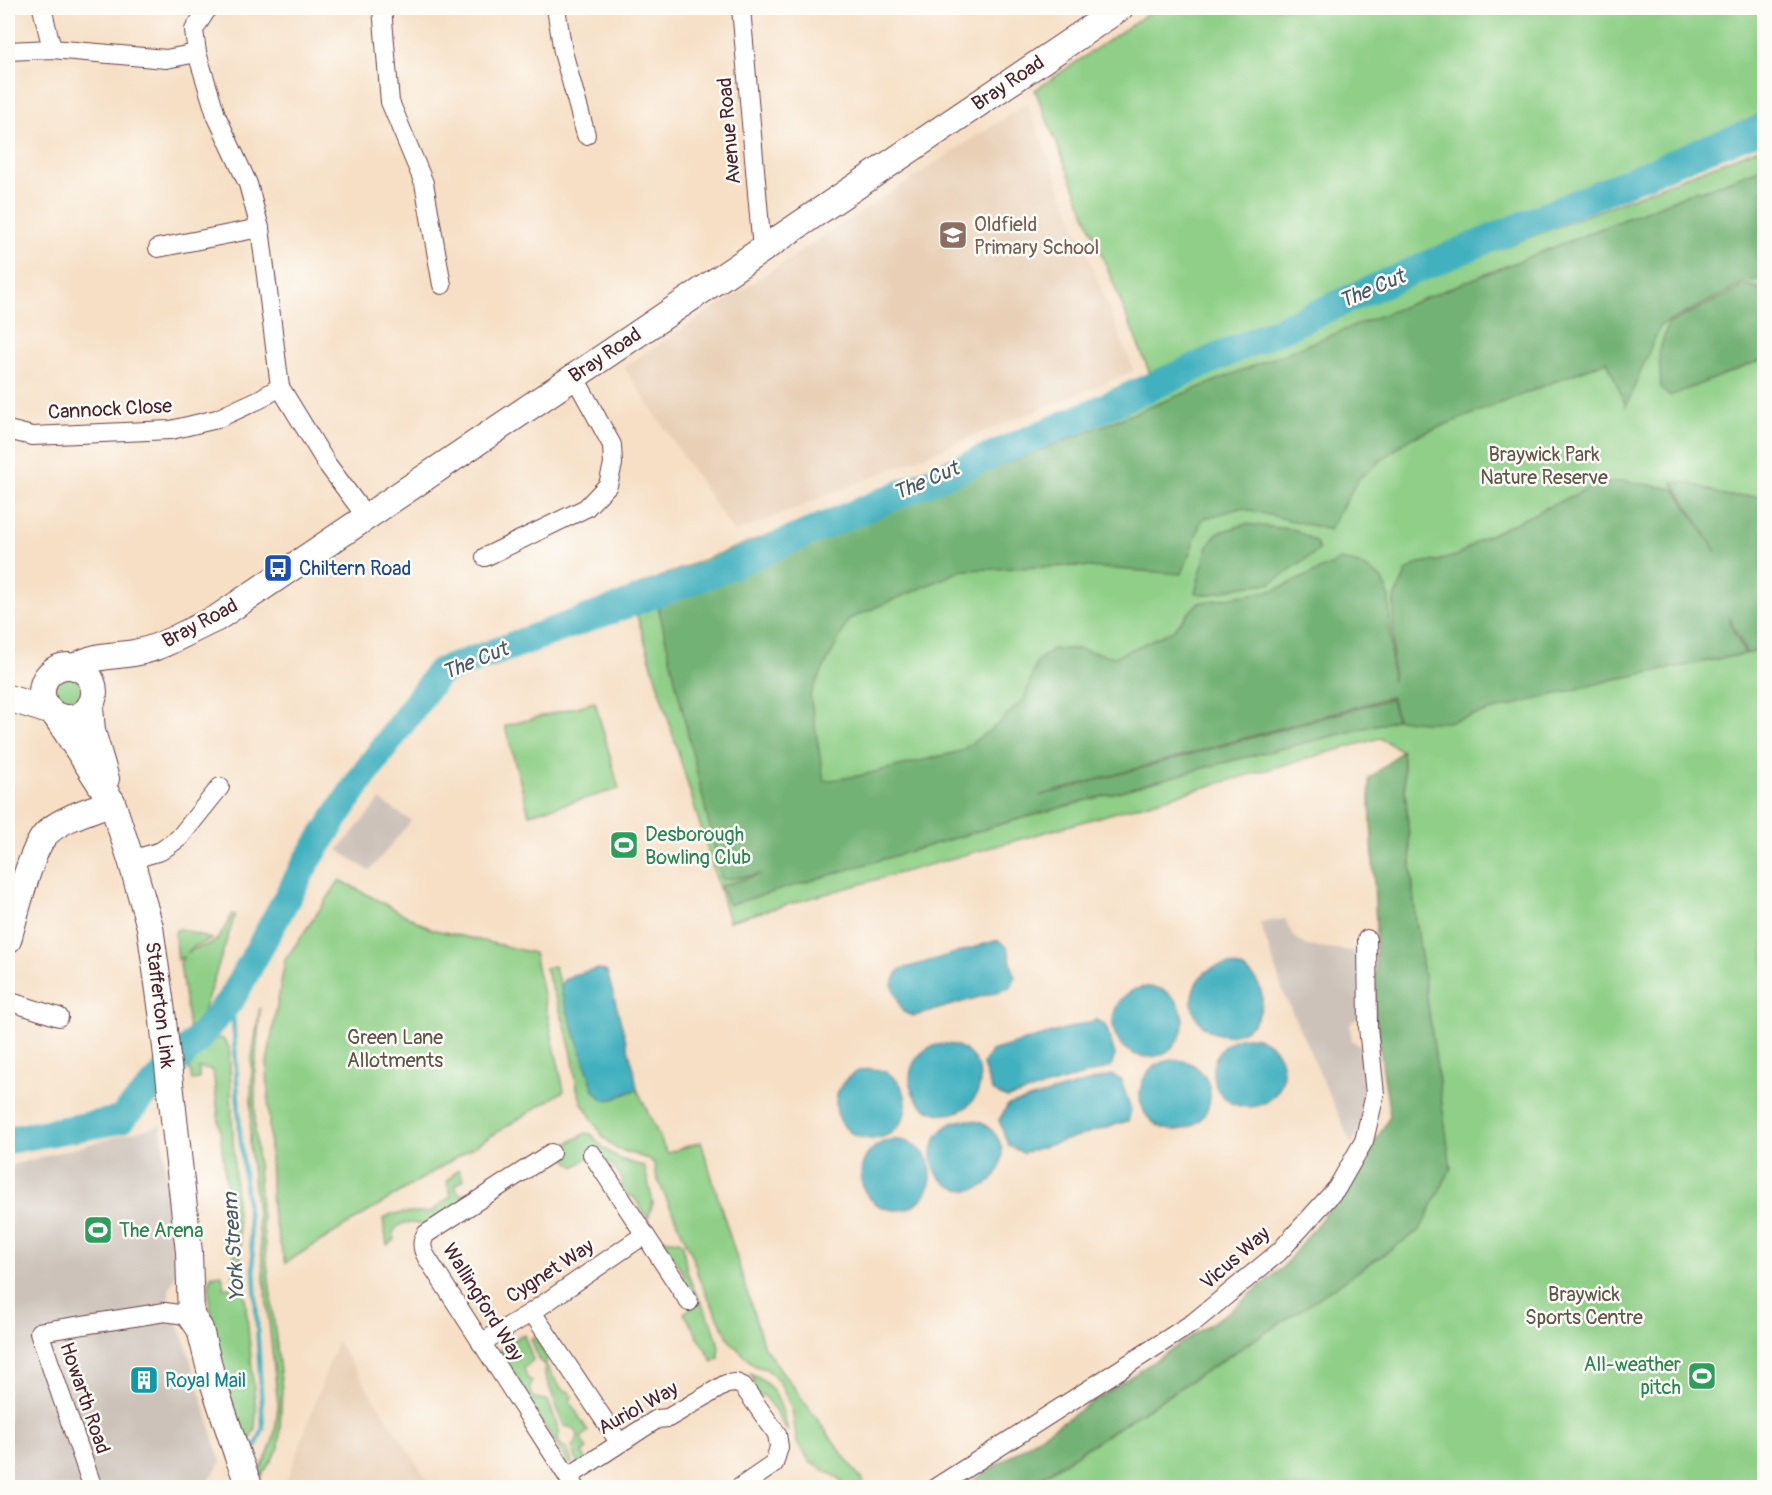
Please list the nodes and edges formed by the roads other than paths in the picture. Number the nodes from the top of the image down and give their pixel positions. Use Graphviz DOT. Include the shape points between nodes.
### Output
graph roads {
  1 [pos="42,8"];
  2 [pos="208,8"];
  3 [pos="382,8"];
  4 [pos="556,8"];
  5 [pos="741,8"];
  6 [pos="1120,8"];
  7 [pos="52,49"];
  8 [pos="8,51"];
  9 [pos="197,53"];
  10 [pos="586,135"];
  11 [pos="260,228"];
  12 [pos="158,248"];
  13 [pos="762,250"];
  14 [pos="442,285"];
  15 [pos="574,376"];
  16 [pos="280,387"];
  17 [pos="8,430"];
  18 [pos="367,518"];
  19 [pos="485,557"];
  20 [pos="135,653"];
  21 [pos="75,667"];
  22 [pos="45,679"];
  23 [pos="92,699"];
  24 [pos="29,703"];
  25 [pos="220,787"];
  26 [pos="112,802"];
  27 [pos="131,860"];
  28 [pos="1367,939"];
  29 [pos="8,940"];
  30 [pos="8,1000"];
  31 [pos="59,1017"];
  32 [pos="551,1154"];
  33 [pos="592,1154"];
  34 [pos="644,1235"];
  35 [pos="689,1302"];
  36 [pos="532,1312"];
  37 [pos="191,1316"];
  38 [pos="481,1343"];
  39 [pos="619,1442"];
  40 [pos="572,1482"];
  41 [pos="93,1488"];
  42 [pos="250,1488"];
  43 [pos="739,1488"];
  44 [pos="935,1488"];
  1 -- 7 [label="street"];
  2 -- 9 [label="street" via="194,30"];
  3 -- 14 [label="street" via="390,102 424,183"];
  4 -- 10 [label="street" via="562,51"];
  5 -- 13 [label="street, Avenue Road"];
  6 -- 13 [label="main road, Bray Road"];
  7 -- 8 [label="street"];
  7 -- 9 [label="street" via="166,58"];
  9 -- 11 [label="street" via="216,115 248,184"];
  11 -- 12 [label="street"];
  11 -- 16 [label="street"];
  13 -- 15 [label="main road, Bray Road"];
  15 -- 18 [label="main road, Bray Road"];
  15 -- 19 [label="street" via="612,446 608,485 586,508"];
  16 -- 17 [label="street, Cannock Close" via="217,419 171,430 32,436"];
  16 -- 18 [label="street" via="327,464"];
  18 -- 20 [label="main road, Bray Road" via="217,618"];
  20 -- 21 [label="main road, Bray Road" via="88,659"];
  20 -- 23 [label="main road"];
  21 -- 22 [label="main road, Bray Road" via="58,668"];
  21 -- 23 [label="main road" via="90,678"];
  22 -- 24 [label="main road"];
  22 -- 24 [label="main road" via="43,703"];
  23 -- 24 [label="main road" via="77,716 67,718"];
  23 -- 26 [label="main road" via="92,731"];
  24 -- 26 [label="main road, Stafferton Link"];
  25 -- 27 [label="street" via="179,838 161,851"];
  26 -- 27 [label="main road, Stafferton Link"];
  26 -- 29 [label="main road" via="46,834 32,861"];
  27 -- 37 [label="main road, Stafferton Link" via="150,927 162,1012 189,1252"];
  28 -- 44 [label="street, Vicus Way" via="1368,1027 1375,1094 1364,1141 1337,1188 1279,1252 1194,1322"];
  30 -- 31 [label="street"];
  32 -- 38 [label="street, Wallingford Way" via="423,1239 423,1252"];
  33 -- 34 [label="street"];
  34 -- 35 [label="street"];
  34 -- 36 [label="street, Cygnet Way"];
  36 -- 38 [label="street, Cygnet Way"];
  36 -- 39 [label="street"];
  37 -- 41 [label="street, Howarth Road" via="165,1312 39,1332"];
  37 -- 42 [label="main road" via="200,1329 213,1382"];
  38 -- 40 [label="street, Wallingford Way"];
  39 -- 40 [label="street, Auriol Way"];
  39 -- 43 [label="street, Auriol Way" via="717,1388 732,1382 740,1384 777,1434 779,1447 774,1464"];
}
